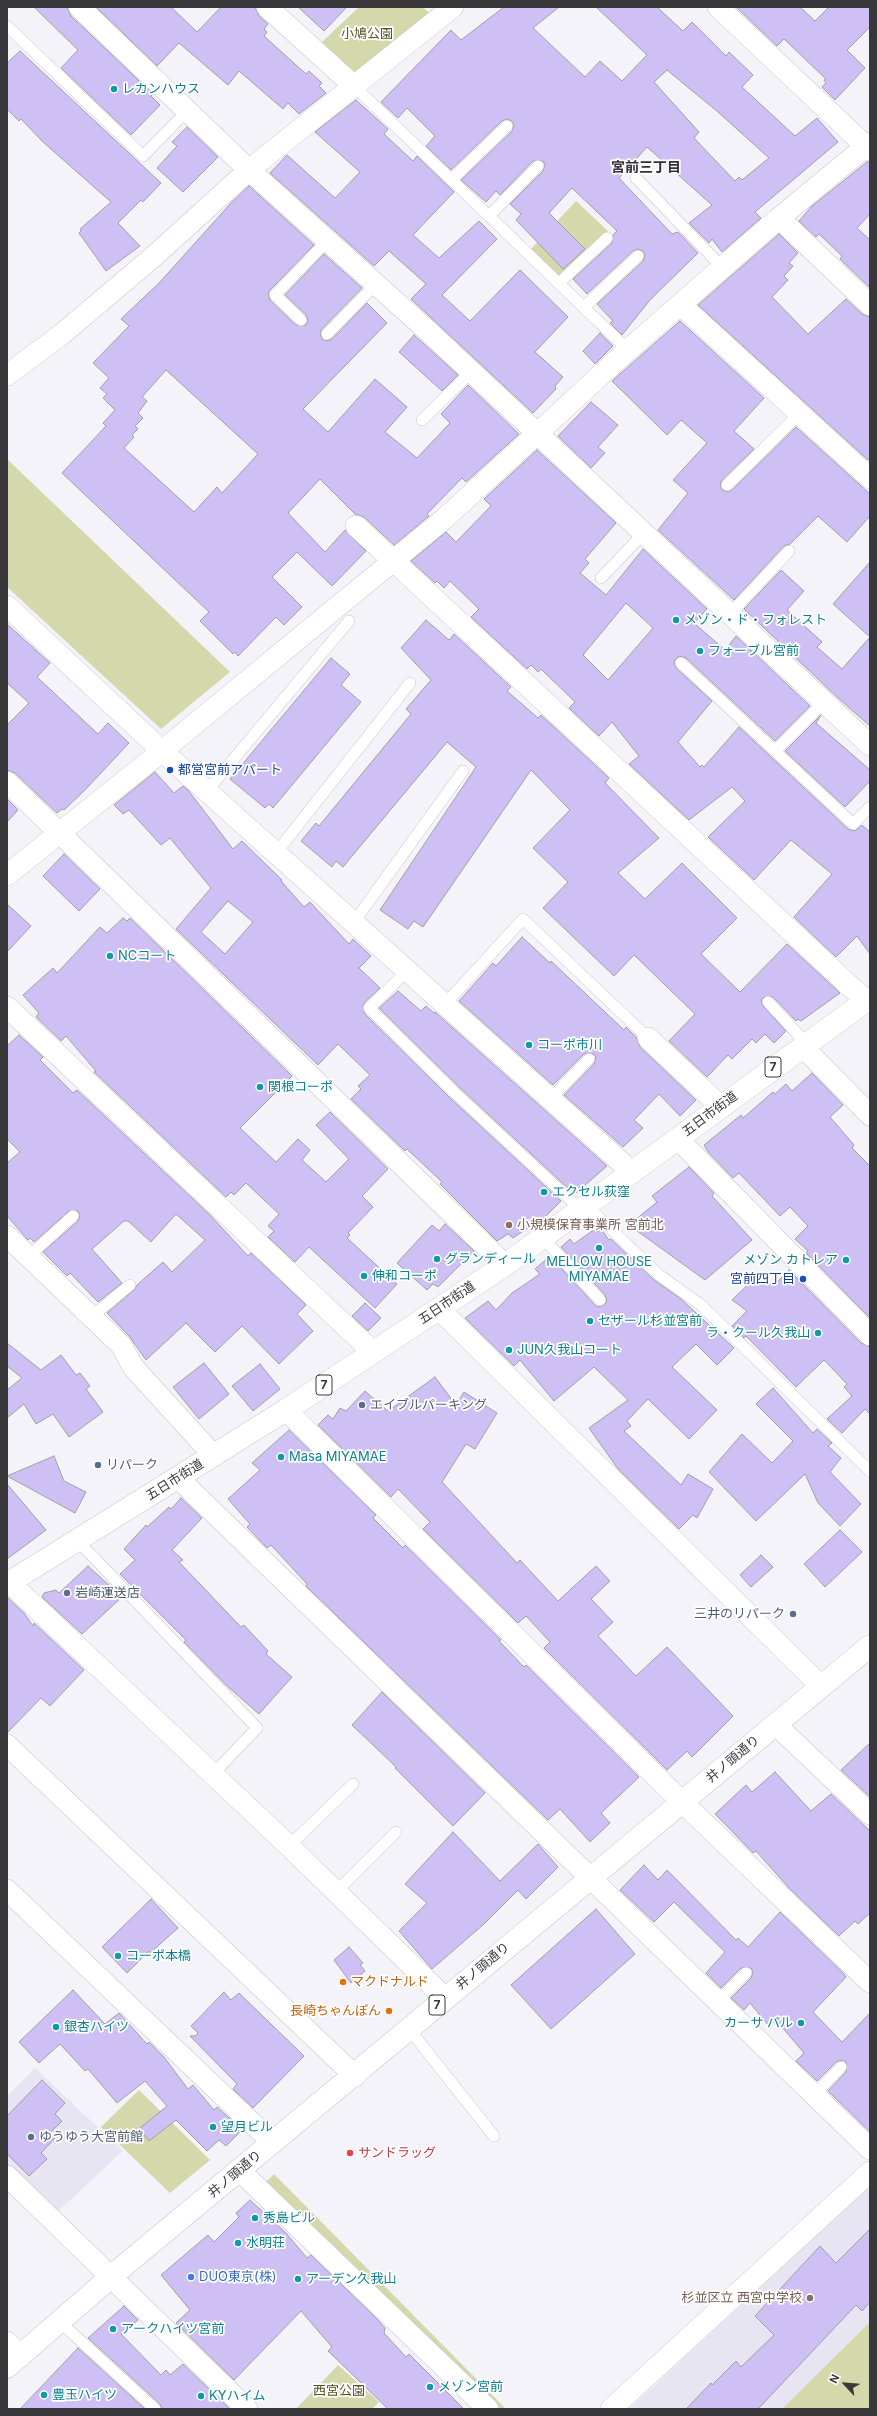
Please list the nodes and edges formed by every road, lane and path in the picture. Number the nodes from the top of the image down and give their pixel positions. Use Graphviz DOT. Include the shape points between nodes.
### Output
graph roads {
  1 [pos="80,7"];
  2 [pos="267,7"];
  3 [pos="452,7"];
  4 [pos="718,7"];
  5 [pos="7,26"];
  6 [pos="354,86"];
  7 [pos="188,110"];
  8 [pos="507,126"];
  9 [pos="869,147"];
  10 [pos="538,166"];
  11 [pos="249,170"];
  12 [pos="636,178"];
  13 [pos="452,179"];
  14 [pos="489,216"];
  15 [pos="779,218"];
  16 [pos="607,238"];
  17 [pos="328,241"];
  18 [pos="638,256"];
  19 [pos="723,268"];
  20 [pos="559,283"];
  21 [pos="376,284"];
  22 [pos="681,305"];
  23 [pos="870,305"];
  24 [pos="584,307"];
  25 [pos="301,320"];
  26 [pos="327,334"];
  27 [pos="628,350"];
  28 [pos="472,372"];
  29 [pos="7,375"];
  30 [pos="799,414"];
  31 [pos="422,420"];
  32 [pos="538,432"];
  33 [pos="870,478"];
  34 [pos="727,485"];
  35 [pos="356,526"];
  36 [pos="645,532"];
  37 [pos="789,551"];
  38 [pos="394,561"];
  39 [pos="601,578"];
  40 [pos="7,606"];
  41 [pos="731,614"];
  42 [pos="349,620"];
  43 [pos="681,663"];
  44 [pos="410,683"];
  45 [pos="824,702"];
  46 [pos="870,745"];
  47 [pos="162,751"];
  48 [pos="775,751"];
  49 [pos="463,771"];
  50 [pos="7,782"];
  51 [pos="206,791"];
  52 [pos="870,807"];
  53 [pos="60,832"];
  54 [pos="276,853"];
  55 [pos="7,875"];
  56 [pos="354,922"];
  57 [pos="408,970"];
  58 [pos="868,1000"];
  59 [pos="768,1002"];
  60 [pos="445,1004"];
  61 [pos="7,1007"];
  62 [pos="648,1038"];
  63 [pos="804,1044"];
  64 [pos="589,1059"];
  65 [pos="551,1098"];
  66 [pos="720,1106"];
  67 [pos="870,1115"];
  68 [pos="678,1139"];
  69 [pos="632,1172"];
  70 [pos="583,1207"];
  71 [pos="73,1216"];
  72 [pos="7,1236"];
  73 [pos="542,1237"];
  74 [pos="28,1257"];
  75 [pos="505,1265"];
  76 [pos="130,1285"];
  77 [pos="600,1300"];
  78 [pos="438,1309"];
  79 [pos="91,1317"];
  80 [pos="870,1335"];
  81 [pos="373,1352"];
  82 [pos="286,1410"];
  83 [pos="214,1456"];
  84 [pos="870,1470"];
  85 [pos="179,1479"];
  86 [pos="78,1540"];
  87 [pos="8,1583"];
  88 [pos="870,1647"];
  89 [pos="821,1686"];
  90 [pos="775,1724"];
  91 [pos="7,1745"];
  92 [pos="213,1774"];
  93 [pos="353,1784"];
  94 [pos="682,1802"];
  95 [pos="870,1814"];
  96 [pos="396,1832"];
  97 [pos="289,1846"];
  98 [pos="589,1879"];
  99 [pos="7,1890"];
  100 [pos="336,1892"];
  101 [pos="746,1973"];
  102 [pos="870,1982"];
  103 [pos="445,1998"];
  104 [pos="718,2001"];
  105 [pos="409,2029"];
  106 [pos="841,2067"];
  107 [pos="355,2076"];
  108 [pos="814,2095"];
  109 [pos="494,2136"];
  110 [pos="274,2143"];
  111 [pos="870,2150"];
  112 [pos="240,2171"];
  113 [pos="870,2172"];
  114 [pos="7,2176"];
  115 [pos="111,2277"];
  116 [pos="60,2322"];
  117 [pos="12,2355"];
  118 [pos="155,2409"];
  119 [pos="247,2409"];
  120 [pos="488,2409"];
  121 [pos="611,2409"];
  1 -- 7 [label="street"];
  2 -- 6 [label="street"];
  3 -- 6 [label="street"];
  4 -- 9 [label="street"];
  5 -- 7 [label="lane" via="143,156"];
  6 -- 11 [label="street"];
  6 -- 13 [label="lane"];
  7 -- 11 [label="street"];
  8 -- 13 [label="lane"];
  9 -- 15 [label="street"];
  10 -- 14 [label="lane"];
  11 -- 17 [label="street"];
  11 -- 29 [label="street" via="153,257 62,334"];
  12 -- 19 [label="lane"];
  13 -- 14 [label="lane"];
  14 -- 20 [label="lane"];
  15 -- 19 [label="street"];
  15 -- 23 [label="street"];
  16 -- 20 [label="lane"];
  17 -- 21 [label="street"];
  17 -- 25 [label="lane" via="275,296"];
  18 -- 24 [label="lane"];
  19 -- 22 [label="street"];
  20 -- 24 [label="lane"];
  21 -- 26 [label="lane"];
  21 -- 28 [label="street"];
  22 -- 27 [label="street"];
  22 -- 30 [label="street"];
  24 -- 27 [label="lane"];
  27 -- 32 [label="street"];
  28 -- 31 [label="lane"];
  28 -- 32 [label="street"];
  30 -- 33 [label="street"];
  30 -- 34 [label="lane"];
  32 -- 36 [label="street"];
  32 -- 38 [label="street" via="444,519"];
  35 -- 38 [label="street"];
  36 -- 39 [label="lane"];
  36 -- 41 [label="street"];
  37 -- 41 [label="lane"];
  38 -- 47 [label="street"];
  38 -- 58 [label="street"];
  40 -- 47 [label="street"];
  41 -- 45 [label="street"];
  42 -- 51 [label="lane"];
  43 -- 48 [label="lane"];
  44 -- 54 [label="lane"];
  45 -- 46 [label="street"];
  45 -- 48 [label="lane"];
  47 -- 51 [label="street"];
  47 -- 53 [label="street"];
  48 -- 52 [label="lane" via="853,824"];
  49 -- 56 [label="lane"];
  50 -- 53 [label="street"];
  51 -- 54 [label="street"];
  53 -- 55 [label="street"];
  53 -- 75 [label="street"];
  54 -- 56 [label="street"];
  56 -- 57 [label="street"];
  57 -- 60 [label="street"];
  57 -- 70 [label="lane" via="369,1008 454,1092"];
  58 -- 63 [label="main road, 五日市街道 / 7"];
  59 -- 63 [label="lane"];
  60 -- 62 [label="lane" via="523,919"];
  60 -- 65 [label="street"];
  61 -- 81 [label="street"];
  62 -- 66 [label="street"];
  63 -- 66 [label="main road, 五日市街道 / 7"];
  63 -- 67 [label="street"];
  64 -- 65 [label="lane"];
  65 -- 69 [label="street"];
  66 -- 68 [label="main road, 五日市街道 / 7"];
  68 -- 69 [label="main road, 五日市街道 / 7"];
  68 -- 80 [label="street"];
  69 -- 70 [label="main road, 五日市街道 / 7"];
  70 -- 73 [label="main road, 五日市街道 / 7"];
  70 -- 84 [label="lane" via="659,1275 701,1305"];
  71 -- 74 [label="lane"];
  72 -- 74 [label="street"];
  73 -- 75 [label="main road, 五日市街道 / 7"];
  73 -- 77 [label="lane"];
  74 -- 79 [label="street"];
  75 -- 78 [label="main road, 五日市街道 / 7"];
  76 -- 79 [label="lane"];
  78 -- 81 [label="main road, 五日市街道 / 7"];
  78 -- 89 [label="street"];
  79 -- 83 [label="street" via="121,1345 133,1368"];
  81 -- 82 [label="main road, 五日市街道 / 7"];
  82 -- 83 [label="main road, 五日市街道 / 7"];
  82 -- 94 [label="street"];
  83 -- 85 [label="main road, 五日市街道 / 7"];
  85 -- 86 [label="main road, 五日市街道 / 7"];
  85 -- 98 [label="street"];
  86 -- 87 [label="main road, 五日市街道 / 7"];
  86 -- 92 [label="lane" via="258,1728"];
  87 -- 92 [label="street"];
  88 -- 89 [label="main road, 井ノ頭通り / 7"];
  89 -- 90 [label="main road, 井ノ頭通り / 7"];
  90 -- 94 [label="main road, 井ノ頭通り / 7"];
  90 -- 95 [label="street"];
  91 -- 107 [label="street"];
  92 -- 97 [label="street"];
  93 -- 97 [label="lane"];
  94 -- 98 [label="main road, 井ノ頭通り / 7"];
  94 -- 102 [label="street"];
  96 -- 100 [label="lane"];
  97 -- 100 [label="street"];
  98 -- 103 [label="main road, 井ノ頭通り / 7"];
  98 -- 104 [label="street"];
  99 -- 110 [label="street"];
  100 -- 103 [label="street"];
  101 -- 104 [label="lane"];
  103 -- 105 [label="main road, 井ノ頭通り / 7"];
  104 -- 108 [label="street"];
  105 -- 107 [label="main road, 井ノ頭通り / 7"];
  105 -- 109 [label="lane"];
  106 -- 108 [label="lane"];
  107 -- 110 [label="main road, 井ノ頭通り / 7"];
  108 -- 111 [label="street"];
  110 -- 112 [label="main road, 井ノ頭通り / 7"];
  112 -- 115 [label="main road, 井ノ頭通り / 7"];
  112 -- 120 [label="street"];
  113 -- 121 [label="street"];
  114 -- 115 [label="street"];
  115 -- 116 [label="main road, 井ノ頭通り / 7"];
  115 -- 119 [label="street"];
  116 -- 117 [label="main road, 井ノ頭通り / 7"];
  116 -- 118 [label="lane"];
}
